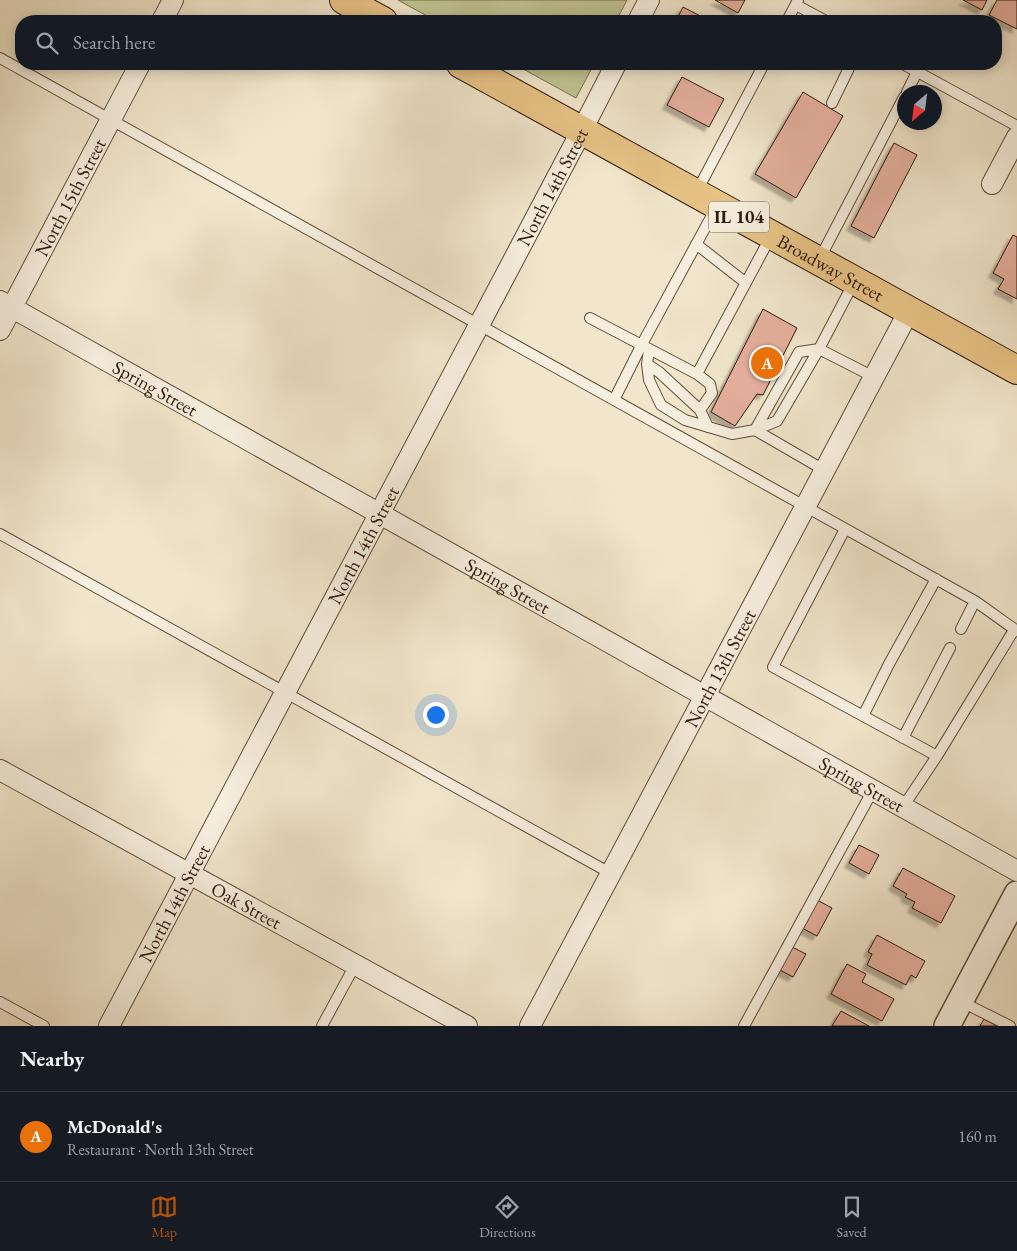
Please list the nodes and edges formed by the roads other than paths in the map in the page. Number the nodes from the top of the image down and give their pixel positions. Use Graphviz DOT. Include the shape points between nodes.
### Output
graph roads {
  1 [pos="173,0"];
  2 [pos="344,0"];
  3 [pos="649,0"];
  4 [pos="797,2"];
  5 [pos="165,15"];
  6 [pos="372,15"];
  7 [pos="641,15"];
  8 [pos="790,15"];
  9 [pos="817,15"];
  10 [pos="0,58"];
  11 [pos="15,66"];
  12 [pos="22,70"];
  13 [pos="137,70"];
  14 [pos="472,70"];
  15 [pos="613,70"];
  16 [pos="761,70"];
  17 [pos="848,70"];
  18 [pos="914,70"];
  19 [pos="917,72"];
  20 [pos="910,85"];
  21 [pos="832,103"];
  22 [pos="897,111"];
  23 [pos="111,119"];
  24 [pos="1017,126"];
  25 [pos="582,130"];
  26 [pos="1017,136"];
  27 [pos="992,184"];
  28 [pos="707,199"];
  29 [pos="772,235"];
  30 [pos="696,244"];
  31 [pos="819,261"];
  32 [pos="855,281"];
  33 [pos="746,283"];
  34 [pos="6,304"];
  35 [pos="909,311"];
  36 [pos="590,318"];
  37 [pos="480,324"];
  38 [pos="0,330"];
  39 [pos="645,348"];
  40 [pos="819,348"];
  41 [pos="647,364"];
  42 [pos="1017,370"];
  43 [pos="697,374"];
  44 [pos="874,377"];
  45 [pos="614,400"];
  46 [pos="700,410"];
  47 [pos="708,427"];
  48 [pos="755,430"];
  49 [pos="824,470"];
  50 [pos="805,507"];
  51 [pos="380,514"];
  52 [pos="845,529"];
  53 [pos="0,534"];
  54 [pos="936,579"];
  55 [pos="976,601"];
  56 [pos="960,629"];
  57 [pos="1016,630"];
  58 [pos="950,648"];
  59 [pos="285,693"];
  60 [pos="704,695"];
  61 [pos="863,716"];
  62 [pos="903,738"];
  63 [pos="937,756"];
  64 [pos="0,770"];
  65 [pos="873,790"];
  66 [pos="903,807"];
  67 [pos="1017,871"];
  68 [pos="610,873"];
  69 [pos="190,874"];
  70 [pos="1017,894"];
  71 [pos="355,965"];
  72 [pos="960,1001"];
  73 [pos="0,1002"];
  74 [pos="44,1026"];
  75 [pos="110,1026"];
  76 [pos="322,1026"];
  77 [pos="467,1026"];
  78 [pos="530,1026"];
  79 [pos="744,1026"];
  80 [pos="947,1026"];
  81 [pos="1010,1026"];
  1 -- 5 [label="street"];
  2 -- 6 [label="main road"];
  3 -- 7 [label="street"];
  4 -- 8 [label="lane"];
  4 -- 9 [label="lane"];
  10 -- 11 [label="lane"];
  12 -- 23 [label="lane"];
  13 -- 23 [label="street, North 15th Street"];
  14 -- 25 [label="main road, Broadway Street / IL 104"];
  15 -- 25 [label="street, North 14th Street"];
  16 -- 28 [label="lane"];
  17 -- 21 [label="lane"];
  18 -- 19 [label="lane"];
  19 -- 20 [label="lane"];
  19 -- 24 [label="lane"];
  22 -- 31 [label="lane"];
  23 -- 34 [label="street, North 15th Street"];
  23 -- 37 [label="lane"];
  25 -- 28 [label="main road, Broadway Street / IL 104"];
  25 -- 37 [label="street, North 14th Street"];
  26 -- 27 [label="street"];
  28 -- 29 [label="main road, Broadway Street / IL 104"];
  28 -- 30 [label="lane"];
  29 -- 31 [label="main road, Broadway Street / IL 104"];
  29 -- 33 [label="lane"];
  30 -- 33 [label="lane"];
  30 -- 39 [label="lane"];
  31 -- 32 [label="main road, Broadway Street / IL 104"];
  32 -- 35 [label="main road, Broadway Street / IL 104"];
  32 -- 40 [label="lane"];
  33 -- 43 [label="lane"];
  34 -- 38 [label="street, North 15th Street"];
  34 -- 51 [label="street, Spring Street"];
  35 -- 42 [label="main road, Broadway Street / IL 104"];
  35 -- 44 [label="street, North 13th Street"];
  36 -- 39 [label="lane"];
  37 -- 45 [label="lane"];
  37 -- 51 [label="street, North 14th Street"];
  39 -- 41 [label="lane"];
  39 -- 43 [label="lane"];
  39 -- 45 [label="lane"];
  40 -- 44 [label="lane"];
  40 -- 48 [label="lane" via="777,421"];
  40 -- 48 [label="lane" via="799,352"];
  41 -- 46 [label="lane"];
  41 -- 47 [label="lane" via="649,380 661,405 685,420"];
  43 -- 46 [label="lane" via="710,384 712,393"];
  44 -- 49 [label="street, North 13th Street"];
  45 -- 50 [label="lane"];
  46 -- 47 [label="lane"];
  47 -- 48 [label="lane" via="732,434"];
  48 -- 49 [label="lane"];
  49 -- 50 [label="street, North 13th Street"];
  50 -- 52 [label="lane"];
  50 -- 60 [label="street, North 13th Street"];
  51 -- 59 [label="street, North 14th Street"];
  51 -- 60 [label="street, Spring Street"];
  52 -- 54 [label="lane"];
  52 -- 61 [label="lane" via="772,666"];
  53 -- 59 [label="lane"];
  54 -- 55 [label="lane"];
  54 -- 61 [label="lane"];
  55 -- 56 [label="lane"];
  55 -- 57 [label="lane"];
  57 -- 63 [label="lane"];
  58 -- 62 [label="lane"];
  59 -- 68 [label="lane"];
  59 -- 69 [label="street, North 14th Street"];
  60 -- 65 [label="street, Spring Street"];
  60 -- 68 [label="street, North 13th Street"];
  61 -- 62 [label="lane"];
  62 -- 63 [label="lane"];
  63 -- 66 [label="lane"];
  64 -- 69 [label="street, Oak Street"];
  65 -- 66 [label="street, Spring Street"];
  65 -- 79 [label="lane"];
  66 -- 67 [label="street, Spring Street"];
  68 -- 78 [label="street, North 13th Street"];
  69 -- 71 [label="street, Oak Street"];
  69 -- 75 [label="street, North 14th Street"];
  70 -- 72 [label="street"];
  71 -- 76 [label="lane"];
  71 -- 77 [label="street, Oak Street"];
  72 -- 80 [label="street"];
  72 -- 81 [label="lane"];
  73 -- 74 [label="lane"];
}
